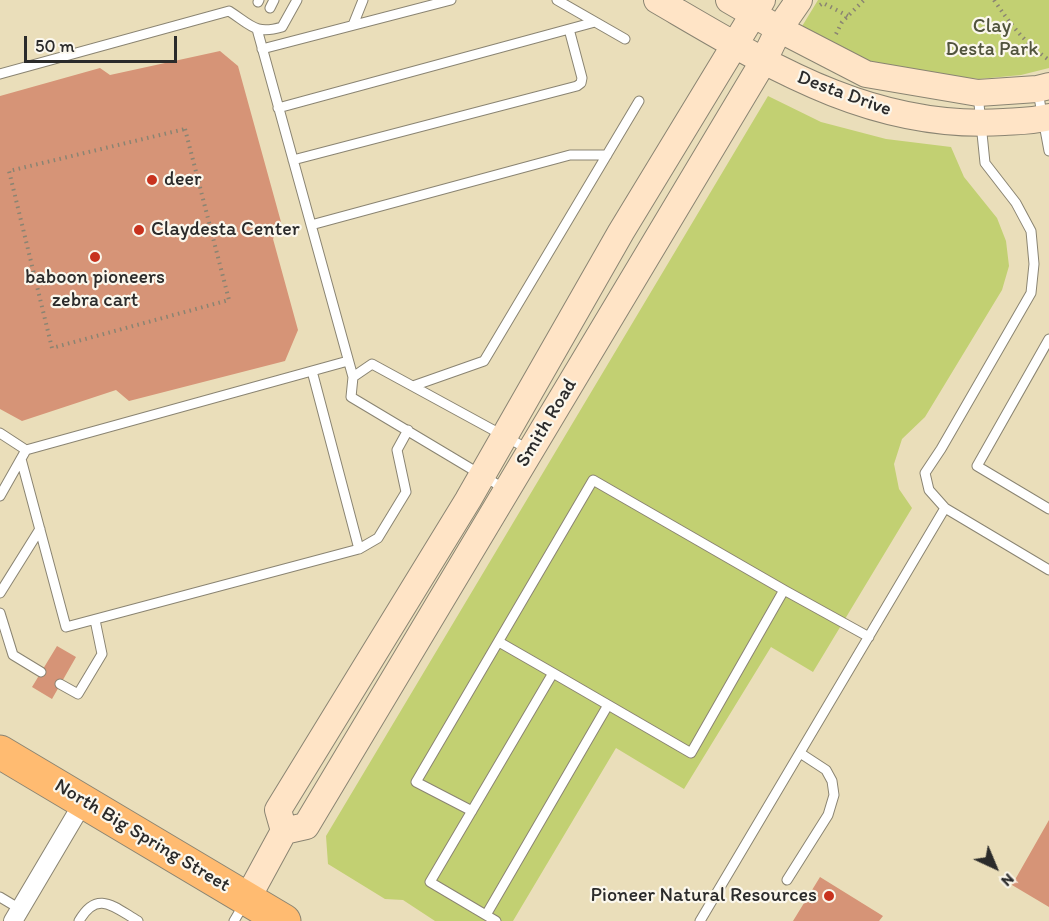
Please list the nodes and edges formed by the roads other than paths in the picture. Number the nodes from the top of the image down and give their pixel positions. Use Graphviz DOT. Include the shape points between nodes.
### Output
graph roads {
  1 [pos="234,0"];
  2 [pos="297,0"];
  3 [pos="363,0"];
  4 [pos="451,0"];
  5 [pos="557,0"];
  6 [pos="657,0"];
  7 [pos="729,0"];
  8 [pos="816,2"];
  9 [pos="758,7"];
  10 [pos="230,11"];
  11 [pos="595,22"];
  12 [pos="353,25"];
  13 [pos="257,29"];
  14 [pos="569,29"];
  15 [pos="779,29"];
  16 [pos="625,39"];
  17 [pos="734,45"];
  18 [pos="262,49"];
  19 [pos="763,62"];
  20 [pos="0,74"];
  21 [pos="1043,88"];
  22 [pos="978,93"];
  23 [pos="639,101"];
  24 [pos="278,108"];
  25 [pos="1046,118"];
  26 [pos="982,123"];
  27 [pos="1049,151"];
  28 [pos="607,155"];
  29 [pos="293,160"];
  30 [pos="311,225"];
  31 [pos="1049,339"];
  32 [pos="348,362"];
  33 [pos="312,371"];
  34 [pos="353,377"];
  35 [pos="413,386"];
  36 [pos="408,430"];
  37 [pos="0,433"];
  38 [pos="505,436"];
  39 [pos="26,450"];
  40 [pos="530,450"];
  41 [pos="21,459"];
  42 [pos="482,475"];
  43 [pos="506,489"];
  44 [pos="0,496"];
  45 [pos="945,508"];
  46 [pos="1049,509"];
  47 [pos="40,529"];
  48 [pos="359,549"];
  49 [pos="1049,570"];
  50 [pos="784,590"];
  51 [pos="0,593"];
  52 [pos="0,613"];
  53 [pos="95,620"];
  54 [pos="869,637"];
  55 [pos="499,642"];
  56 [pos="41,672"];
  57 [pos="553,673"];
  58 [pos="60,684"];
  59 [pos="608,705"];
  60 [pos="0,752"];
  61 [pos="800,753"];
  62 [pos="84,801"];
  63 [pos="472,811"];
  64 [pos="284,831"];
  65 [pos="787,880"];
  66 [pos="0,897"];
  67 [pos="240,910"];
  68 [pos="16,915"];
  69 [pos="486,915"];
  70 [pos="79,921"];
  71 [pos="138,921"];
  72 [pos="284,921"];
  73 [pos="496,921"];
  74 [pos="700,921"];
  1 -- 10 [label="lane"];
  2 -- 13 [label="lane" via="282,27 267,32"];
  3 -- 12 [label="lane"];
  4 -- 12 [label="lane"];
  5 -- 11 [label="lane"];
  6 -- 17 [label="street, Desta Drive"];
  7 -- 9 [label="street, Desta Drive"];
  8 -- 15 [label="street, Smith Road"];
  9 -- 15 [label="street, Desta Drive"];
  9 -- 17 [label="street, Smith Road"];
  10 -- 13 [label="lane"];
  10 -- 20 [label="lane"];
  11 -- 14 [label="lane"];
  11 -- 16 [label="lane"];
  12 -- 18 [label="lane"];
  13 -- 18 [label="lane"];
  14 -- 24 [label="lane"];
  14 -- 29 [label="lane" via="582,78 577,86"];
  15 -- 19 [label="street, Smith Road"];
  15 -- 22 [label="street, Desta Drive" via="866,74"];
  17 -- 19 [label="street, Desta Drive"];
  17 -- 38 [label="street, Smith Road" via="621,232"];
  18 -- 24 [label="lane"];
  19 -- 26 [label="street, Desta Drive" via="807,83 888,112 926,120"];
  19 -- 40 [label="street, Smith Road"];
  21 -- 22 [label="street, Desta Drive"];
  21 -- 25 [label="lane"];
  22 -- 26 [label="lane"];
  23 -- 28 [label="lane"];
  24 -- 29 [label="lane"];
  25 -- 26 [label="street, Desta Drive"];
  25 -- 27 [label="lane"];
  26 -- 45 [label="lane" via="985,163 1016,203 1031,231 1034,264 1031,293 925,473 929,490"];
  28 -- 30 [label="lane" via="570,155"];
  28 -- 35 [label="lane" via="484,361"];
  29 -- 30 [label="lane"];
  30 -- 32 [label="lane"];
  31 -- 46 [label="lane" via="977,466"];
  32 -- 33 [label="lane"];
  32 -- 34 [label="lane"];
  33 -- 39 [label="lane"];
  33 -- 48 [label="lane"];
  34 -- 35 [label="lane" via="372,364"];
  34 -- 36 [label="lane" via="351,397"];
  35 -- 38 [label="lane"];
  36 -- 42 [label="lane"];
  36 -- 48 [label="lane" via="397,450 406,492 378,538"];
  37 -- 39 [label="lane"];
  38 -- 40 [label="lane"];
  38 -- 42 [label="street, Smith Road"];
  39 -- 41 [label="lane"];
  40 -- 43 [label="street, Smith Road"];
  41 -- 44 [label="lane"];
  41 -- 47 [label="lane"];
  42 -- 43 [label="lane"];
  42 -- 64 [label="street, Smith Road" via="278,810"];
  43 -- 64 [label="street, Smith Road" via="306,826"];
  45 -- 49 [label="lane"];
  45 -- 54 [label="lane"];
  47 -- 51 [label="lane"];
  47 -- 53 [label="lane" via="66,627"];
  48 -- 53 [label="lane"];
  50 -- 54 [label="lane"];
  50 -- 55 [label="lane" via="593,480"];
  50 -- 59 [label="lane" via="691,753"];
  52 -- 56 [label="lane" via="13,655"];
  53 -- 58 [label="lane" via="102,654 78,694"];
  54 -- 61 [label="lane"];
  55 -- 57 [label="lane"];
  55 -- 63 [label="lane" via="417,782"];
  57 -- 59 [label="lane"];
  57 -- 63 [label="lane"];
  59 -- 69 [label="lane"];
  60 -- 62 [label="highway, North Big Spring Street"];
  61 -- 65 [label="lane" via="826,770 834,795 828,815"];
  61 -- 74 [label="lane"];
  62 -- 67 [label="highway, North Big Spring Street"];
  62 -- 68 [label="street"];
  63 -- 69 [label="lane" via="430,882"];
  64 -- 67 [label="street"];
  66 -- 68 [label="lane"];
  67 -- 72 [label="highway, North Big Spring Street"];
  69 -- 73 [label="lane"];
  70 -- 71 [label="lane" via="88,908 99,902"];
}
